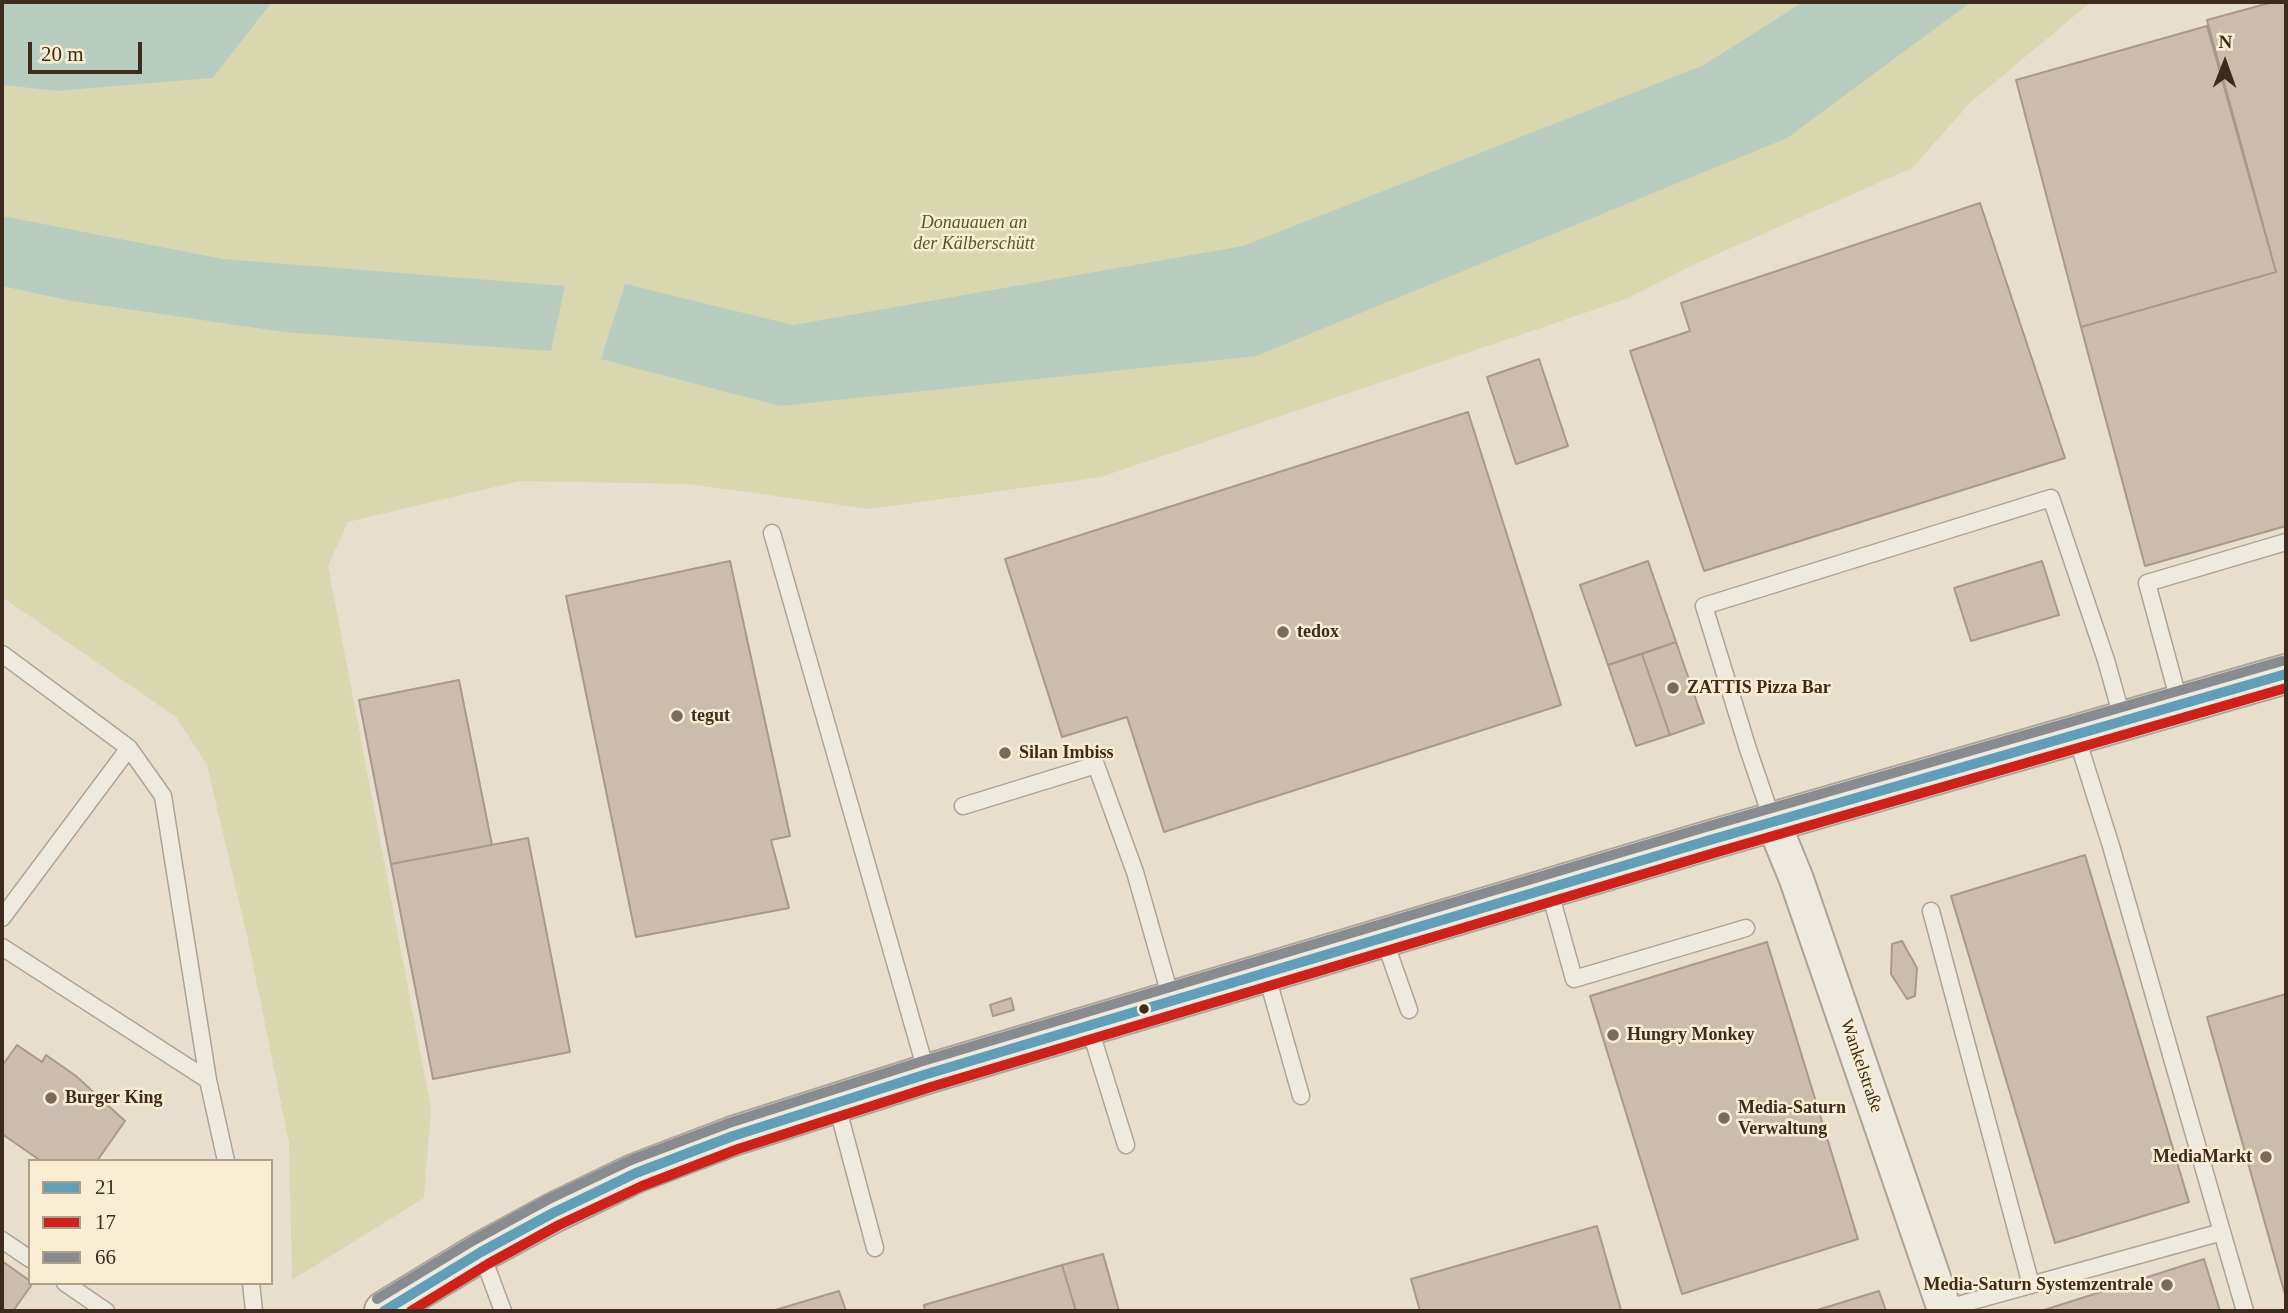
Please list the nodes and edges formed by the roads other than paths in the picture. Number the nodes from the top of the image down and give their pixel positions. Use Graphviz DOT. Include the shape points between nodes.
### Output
graph roads {
  1 [pos="772,533"];
  2 [pos="2286,542"];
  3 [pos="2,654"];
  4 [pos="2286,674"];
  5 [pos="2180,705"];
  6 [pos="2123,721"];
  7 [pos="2076,735"];
  8 [pos="129,748"];
  9 [pos="963,806"];
  10 [pos="1773,822"];
  11 [pos="1549,889"];
  12 [pos="1931,911"];
  13 [pos="2,918"];
  14 [pos="1746,928"];
  15 [pos="1384,939"];
  16 [pos="2,947"];
  17 [pos="1266,973"];
  18 [pos="1172,1002"];
  19 [pos="1409,1010"];
  20 [pos="1089,1026"];
  21 [pos="927,1074"];
  22 [pos="208,1080"];
  23 [pos="1301,1096"];
  24 [pos="836,1102"];
  25 [pos="1126,1145"];
  26 [pos="226,1159"];
  27 [pos="2222,1232"];
  28 [pos="2,1240"];
  29 [pos="875,1248"];
  30 [pos="481,1252"];
  31 [pos="28,1258"];
  32 [pos="68,1285"];
  33 [pos="251,1285"];
  34 [pos="2031,1285"];
  35 [pos="1944,1310"];
  36 [pos="106,1311"];
  37 [pos="254,1311"];
  38 [pos="384,1311"];
  39 [pos="503,1311"];
  40 [pos="2245,1311"];
  1 -- 21 [label="lane"];
  2 -- 5 [label="lane" via="2147,583"];
  3 -- 8 [label="lane"];
  4 -- 5 [label="street"];
  5 -- 6 [label="street"];
  6 -- 7 [label="street"];
  6 -- 10 [label="lane" via="2051,498 1704,606"];
  7 -- 10 [label="street"];
  7 -- 27 [label="lane"];
  8 -- 13 [label="lane"];
  8 -- 22 [label="lane" via="163,796"];
  9 -- 18 [label="lane" via="1096,765 1135,872"];
  10 -- 11 [label="street"];
  10 -- 35 [label="street, Wankelstraße" via="1797,878"];
  11 -- 14 [label="lane" via="1574,979"];
  11 -- 15 [label="street"];
  12 -- 34 [label="lane"];
  15 -- 17 [label="street"];
  15 -- 19 [label="lane"];
  16 -- 22 [label="lane"];
  17 -- 18 [label="street"];
  17 -- 23 [label="lane"];
  18 -- 20 [label="street"];
  20 -- 21 [label="street"];
  20 -- 25 [label="lane"];
  21 -- 24 [label="street"];
  22 -- 26 [label="lane"];
  24 -- 29 [label="lane"];
  24 -- 30 [label="street" via="636,1173"];
  27 -- 34 [label="lane"];
  27 -- 40 [label="lane"];
  28 -- 31 [label="lane"];
  30 -- 38 [label="street"];
  30 -- 39 [label="lane"];
  32 -- 36 [label="lane"];
  33 -- 37 [label="lane"];
  34 -- 35 [label="lane"];
}
